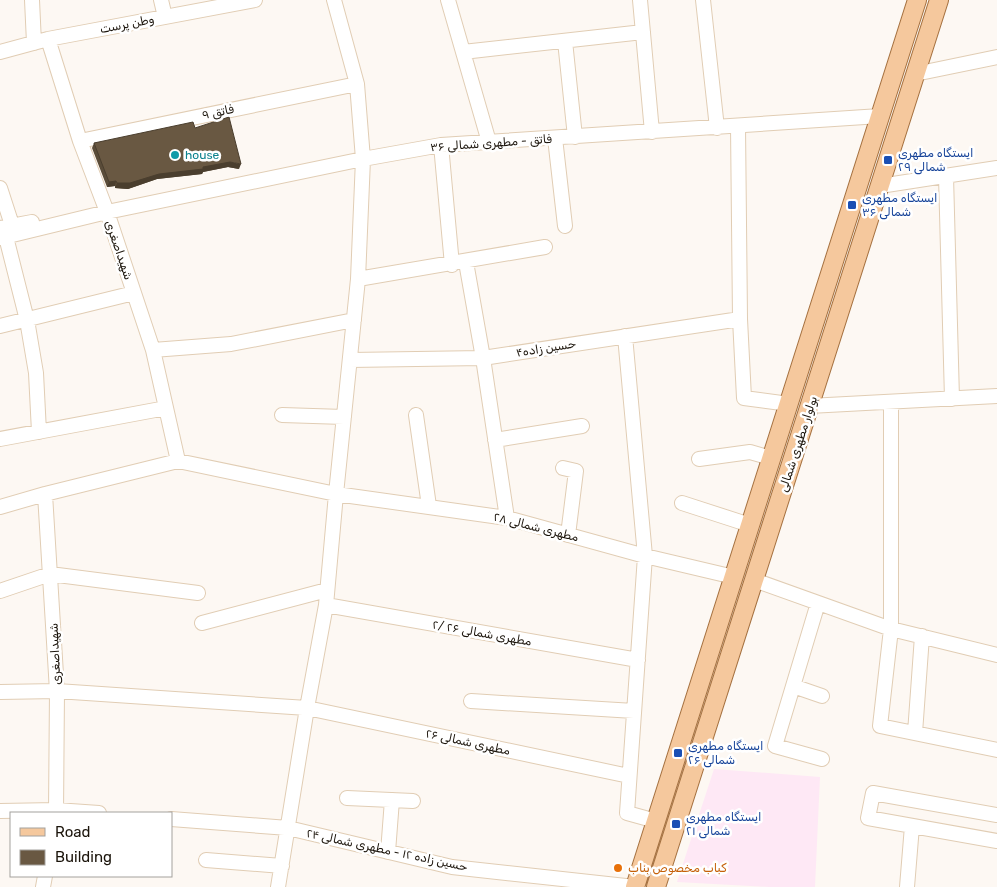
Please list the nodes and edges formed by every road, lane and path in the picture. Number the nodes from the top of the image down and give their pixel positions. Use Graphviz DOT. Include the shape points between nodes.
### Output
graph roads {
  1 [pos="32,0"];
  2 [pos="161,0"];
  3 [pos="334,0"];
  4 [pos="448,0"];
  5 [pos="640,0"];
  6 [pos="703,0"];
  7 [pos="917,0"];
  8 [pos="939,0"];
  9 [pos="247,1"];
  10 [pos="165,17"];
  11 [pos="643,32"];
  12 [pos="41,41"];
  13 [pos="566,41"];
  14 [pos="0,52"];
  15 [pos="463,52"];
  16 [pos="997,57"];
  17 [pos="916,74"];
  18 [pos="357,84"];
  19 [pos="880,116"];
  20 [pos="738,126"];
  21 [pos="717,128"];
  22 [pos="652,132"];
  23 [pos="576,137"];
  24 [pos="555,138"];
  25 [pos="80,141"];
  26 [pos="489,142"];
  27 [pos="441,145"];
  28 [pos="363,159"];
  29 [pos="997,168"];
  30 [pos="946,176"];
  31 [pos="880,186"];
  32 [pos="0,188"];
  33 [pos="107,212"];
  34 [pos="565,226"];
  35 [pos="4,232"];
  36 [pos="545,248"];
  37 [pos="833,262"];
  38 [pos="459,263"];
  39 [pos="854,268"];
  40 [pos="358,279"];
  41 [pos="134,293"];
  42 [pos="740,319"];
  43 [pos="27,320"];
  44 [pos="354,320"];
  45 [pos="0,326"];
  46 [pos="625,336"];
  47 [pos="153,350"];
  48 [pos="483,358"];
  49 [pos="350,360"];
  50 [pos="997,396"];
  51 [pos="952,399"];
  52 [pos="891,402"];
  53 [pos="788,404"];
  54 [pos="809,406"];
  55 [pos="166,408"];
  56 [pos="282,415"];
  57 [pos="416,415"];
  58 [pos="344,417"];
  59 [pos="582,426"];
  60 [pos="39,432"];
  61 [pos="0,439"];
  62 [pos="496,440"];
  63 [pos="771,458"];
  64 [pos="698,459"];
  65 [pos="178,462"];
  66 [pos="563,468"];
  67 [pos="45,494"];
  68 [pos="336,494"];
  69 [pos="682,503"];
  70 [pos="429,506"];
  71 [pos="0,507"];
  72 [pos="507,518"];
  73 [pos="750,525"];
  74 [pos="568,535"];
  75 [pos="645,556"];
  76 [pos="50,574"];
  77 [pos="734,577"];
  78 [pos="754,580"];
  79 [pos="327,590"];
  80 [pos="0,591"];
  81 [pos="198,593"];
  82 [pos="818,603"];
  83 [pos="326,605"];
  84 [pos="202,622"];
  85 [pos="891,628"];
  86 [pos="922,636"];
  87 [pos="997,655"];
  88 [pos="638,660"];
  89 [pos="793,686"];
  90 [pos="57,691"];
  91 [pos="0,692"];
  92 [pos="822,696"];
  93 [pos="471,701"];
  94 [pos="307,708"];
  95 [pos="634,711"];
  96 [pos="915,733"];
  97 [pos="997,750"];
  98 [pos="822,759"];
  99 [pos="630,776"];
  100 [pos="347,798"];
  101 [pos="392,800"];
  102 [pos="413,801"];
  103 [pos="0,811"];
  104 [pos="56,812"];
  105 [pos="997,815"];
  106 [pos="172,819"];
  107 [pos="656,822"];
  108 [pos="912,826"];
  109 [pos="288,828"];
  110 [pos="997,841"];
  111 [pos="388,852"];
  112 [pos="206,860"];
  113 [pos="282,866"];
  114 [pos="278,887"];
  115 [pos="635,887"];
  116 [pos="656,887"];
  117 [pos="907,887"];
  1 -- 12 [label="street, شهیداصغری"];
  2 -- 10 [label="street"];
  3 -- 18 [label="street"];
  4 -- 15 [label="street"];
  5 -- 11 [label="street"];
  6 -- 21 [label="street"];
  7 -- 19 [label="main road, بولوار مطهری شمالی"];
  8 -- 17 [label="main road, بولوار مطهری شمالی"];
  9 -- 10 [label="street, وطن پرست"];
  10 -- 12 [label="street, وطن پرست"];
  11 -- 13 [label="street"];
  11 -- 22 [label="street"];
  12 -- 14 [label="street, وطن پرست"];
  12 -- 25 [label="street, شهیداصغری"];
  13 -- 15 [label="street"];
  13 -- 23 [label="street"];
  15 -- 26 [label="street"];
  16 -- 17 [label="street"];
  17 -- 31 [label="main road, بولوار مطهری شمالی"];
  18 -- 25 [label="street, فاتق ۹"];
  18 -- 28 [label="street"];
  19 -- 20 [label="street, فاتق - مطهری شمالی ۳۶"];
  19 -- 37 [label="main road, بولوار مطهری شمالی"];
  20 -- 21 [label="street, فاتق - مطهری شمالی ۳۶"];
  20 -- 42 [label="street"];
  21 -- 22 [label="street, فاتق - مطهری شمالی ۳۶"];
  22 -- 23 [label="street, فاتق - مطهری شمالی ۳۶"];
  23 -- 24 [label="street, فاتق - مطهری شمالی ۳۶"];
  24 -- 26 [label="street, فاتق - مطهری شمالی ۳۶"];
  24 -- 34 [label="street"];
  25 -- 33 [label="street, شهیداصغری"];
  26 -- 27 [label="street, فاتق - مطهری شمالی ۳۶"];
  27 -- 28 [label="street, فاتق - مطهری شمالی ۳۶"];
  27 -- 38 [label="street"];
  28 -- 33 [label="street, فاتق - مطهری شمالی ۳۶"];
  28 -- 40 [label="street"];
  29 -- 30 [label="street"];
  30 -- 31 [label="street"];
  30 -- 51 [label="street"];
  31 -- 39 [label="main road, بولوار مطهری شمالی"];
  32 -- 35 [label="street"];
  33 -- 35 [label="street, فاتق - مطهری شمالی ۳۶"];
  33 -- 41 [label="street, شهیداصغری"];
  35 -- 43 [label="street"];
  36 -- 38 [label="street"];
  37 -- 39 [label="main road"];
  37 -- 53 [label="main road, بولوار مطهری شمالی"];
  38 -- 40 [label="street"];
  38 -- 48 [label="street"];
  39 -- 54 [label="main road, بولوار مطهری شمالی"];
  40 -- 44 [label="street"];
  41 -- 43 [label="street"];
  41 -- 47 [label="street, شهیداصغری"];
  42 -- 46 [label="street, حسین زاده۴"];
  42 -- 53 [label="street" via="744,398"];
  43 -- 45 [label="street"];
  43 -- 60 [label="street" via="36,373"];
  44 -- 47 [label="street" via="231,344"];
  44 -- 49 [label="street"];
  46 -- 48 [label="street, حسین زاده۴"];
  46 -- 75 [label="street"];
  47 -- 55 [label="street, شهیداصغری"];
  48 -- 49 [label="street, حسین زاده۴"];
  48 -- 62 [label="street"];
  49 -- 58 [label="street"];
  50 -- 51 [label="street"];
  51 -- 52 [label="street"];
  52 -- 54 [label="street"];
  52 -- 85 [label="street"];
  53 -- 63 [label="main road, بولوار مطهری شمالی"];
  54 -- 78 [label="main road, بولوار مطهری شمالی"];
  55 -- 60 [label="street"];
  55 -- 65 [label="street, شهیداصغری"];
  56 -- 58 [label="street"];
  57 -- 70 [label="street"];
  58 -- 68 [label="street"];
  59 -- 62 [label="street"];
  60 -- 61 [label="street"];
  62 -- 72 [label="street"];
  63 -- 64 [label="street" via="750,452"];
  63 -- 73 [label="main road, بولوار مطهری شمالی"];
  65 -- 67 [label="street"];
  65 -- 68 [label="street, مطهری شمالی ۲۸"];
  66 -- 74 [label="street" via="576,471"];
  67 -- 71 [label="street"];
  67 -- 76 [label="street, شهیداصغری"];
  68 -- 70 [label="street, مطهری شمالی ۲۸"];
  68 -- 79 [label="street"];
  69 -- 73 [label="street"];
  70 -- 72 [label="street, مطهری شمالی ۲۸"];
  72 -- 74 [label="street, مطهری شمالی ۲۸"];
  73 -- 77 [label="main road, بولوار مطهری شمالی"];
  74 -- 75 [label="street, مطهری شمالی ۲۸"];
  75 -- 77 [label="street, مطهری شمالی ۲۸"];
  75 -- 88 [label="street"];
  76 -- 80 [label="street"];
  76 -- 81 [label="street"];
  76 -- 90 [label="street, شهیداصغری"];
  77 -- 107 [label="main road, بولوار مطهری شمالی"];
  78 -- 82 [label="street"];
  78 -- 116 [label="main road, بولوار مطهری شمالی"];
  79 -- 83 [label="street"];
  79 -- 84 [label="street"];
  82 -- 85 [label="street"];
  82 -- 89 [label="street"];
  83 -- 88 [label="street, مطهری شمالی ۲۶ /۲"];
  83 -- 94 [label="street"];
  85 -- 86 [label="street"];
  85 -- 96 [label="street" via="880,726"];
  86 -- 87 [label="street"];
  86 -- 96 [label="street"];
  88 -- 95 [label="street"];
  89 -- 92 [label="street"];
  89 -- 98 [label="street" via="775,746"];
  90 -- 91 [label="street, مطهری شمالی ۲۶"];
  90 -- 94 [label="street, مطهری شمالی ۲۶"];
  90 -- 104 [label="street, شهیداصغری"];
  93 -- 95 [label="street"];
  94 -- 99 [label="street, مطهری شمالی ۲۶"];
  94 -- 109 [label="street"];
  95 -- 99 [label="street"];
  96 -- 97 [label="street"];
  99 -- 107 [label="street" via="627,813"];
  100 -- 101 [label="street"];
  101 -- 102 [label="street"];
  101 -- 111 [label="street"];
  103 -- 104 [label="street"];
  105 -- 108 [label="street" via="873,793 868,818"];
  106 -- 109 [label="street, حسین زاده ۱۲ - مطهری شمالی ۲۴"];
  107 -- 115 [label="main road, بولوار مطهری شمالی"];
  108 -- 110 [label="street"];
  108 -- 117 [label="street"];
  109 -- 111 [label="street, حسین زاده ۱۲ - مطهری شمالی ۲۴"];
  109 -- 113 [label="street"];
  111 -- 115 [label="street, حسین زاده ۱۲ - مطهری شمالی ۲۴" via="452,867"];
  112 -- 113 [label="street"];
  113 -- 114 [label="street"];
}
